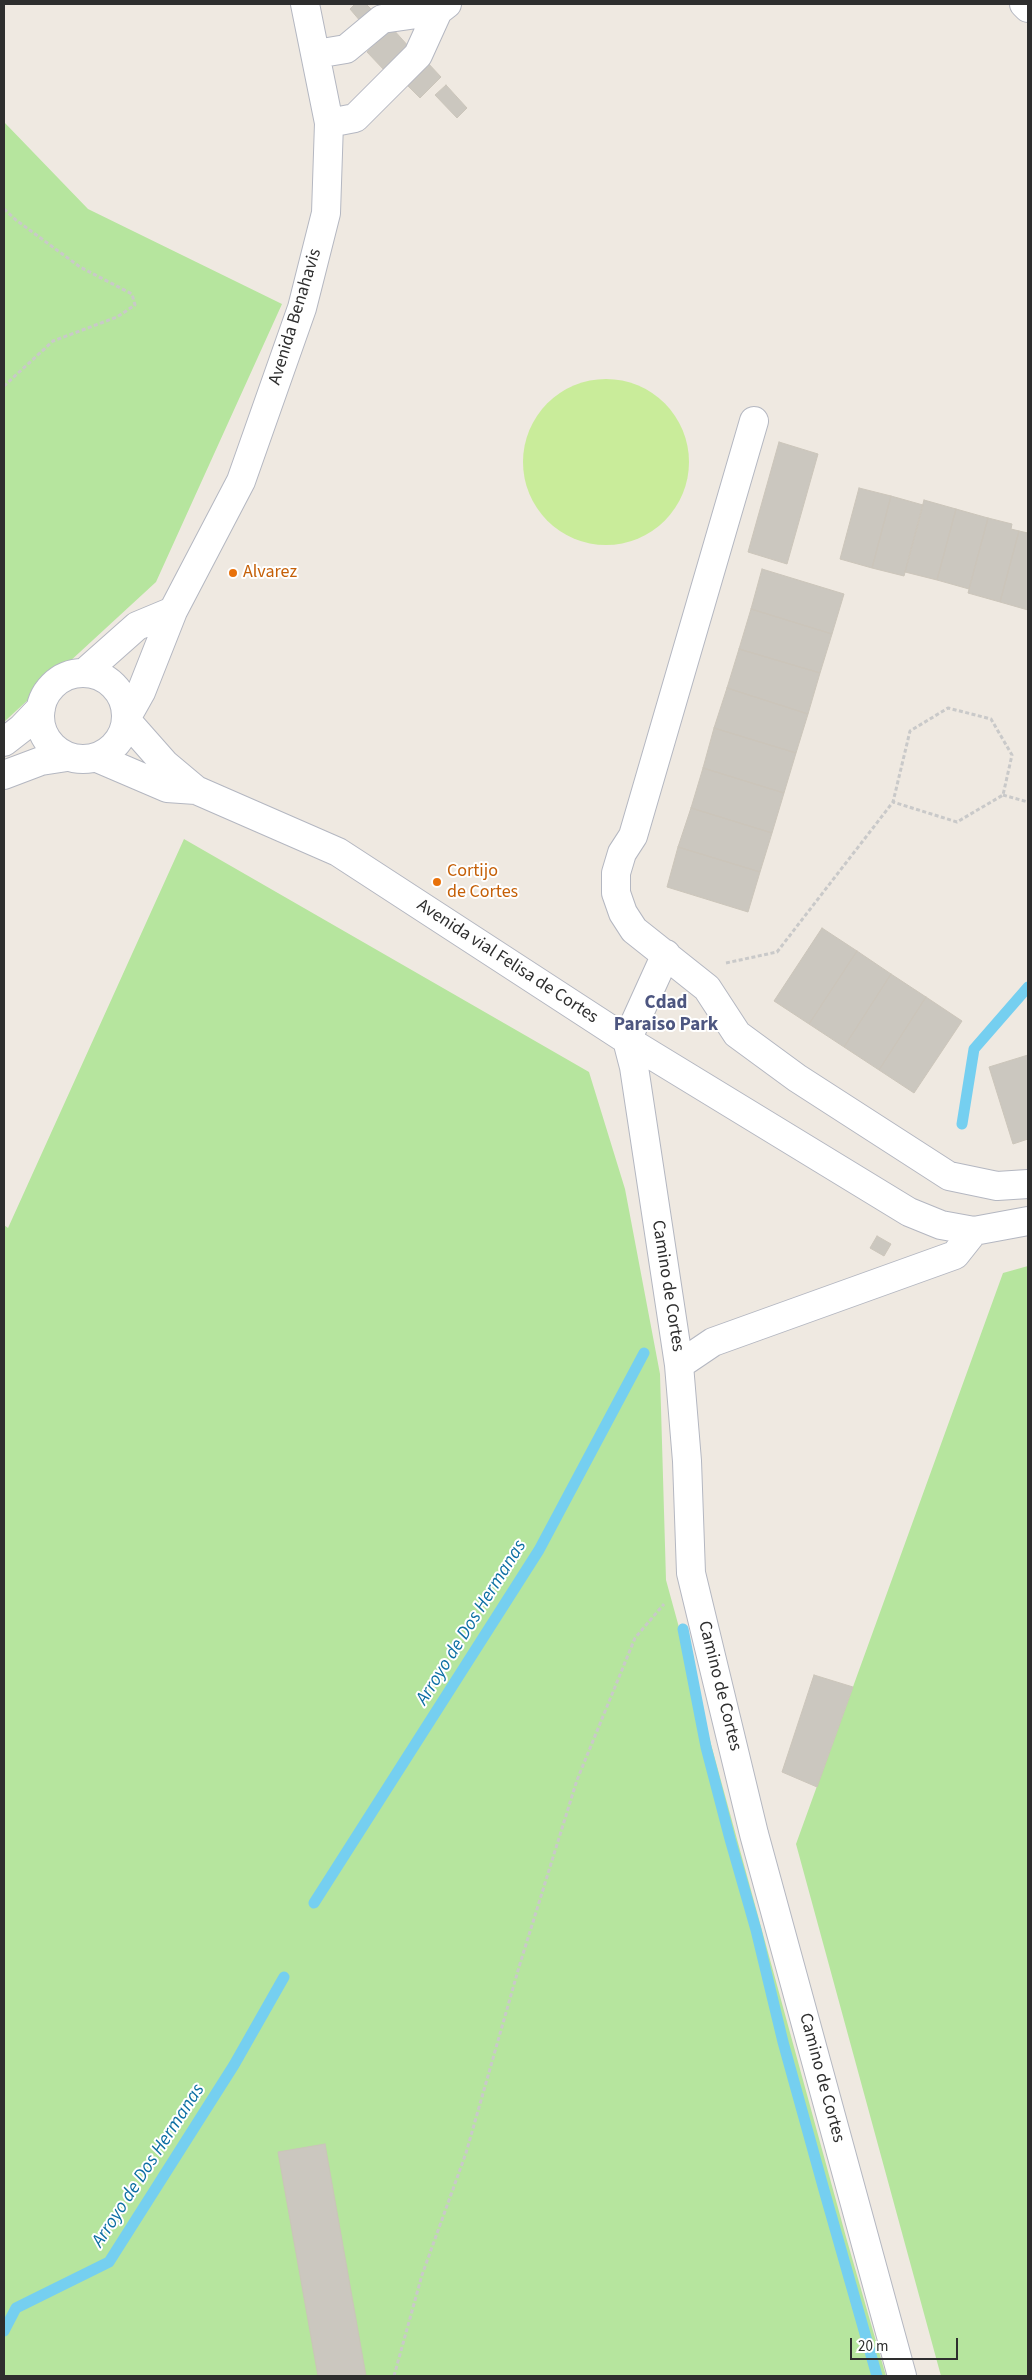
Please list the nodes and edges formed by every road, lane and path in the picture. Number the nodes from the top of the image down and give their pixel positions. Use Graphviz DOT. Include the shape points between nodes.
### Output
graph roads {
  1 [pos="305,4"];
  2 [pos="1024,4"];
  3 [pos="440,6"];
  4 [pos="1028,8"];
  5 [pos="316,54"];
  6 [pos="329,123"];
  7 [pos="4,209"];
  8 [pos="4,386"];
  9 [pos="754,422"];
  10 [pos="174,611"];
  11 [pos="84,673"];
  12 [pos="40,708"];
  13 [pos="127,719"];
  14 [pos="4,742"];
  15 [pos="67,757"];
  16 [pos="97,758"];
  17 [pos="4,775"];
  18 [pos="196,790"];
  19 [pos="1003,795"];
  20 [pos="893,802"];
  21 [pos="1028,802"];
  22 [pos="666,954"];
  23 [pos="687,971"];
  24 [pos="626,1040"];
  25 [pos="1028,1184"];
  26 [pos="1028,1221"];
  27 [pos="974,1231"];
  28 [pos="679,1365"];
  29 [pos="691,1573"];
  30 [pos="394,2376"];
  31 [pos="902,2376"];
  1 -- 5 [label="street, Avenida Benahavis"];
  2 -- 4 [label="street"];
  3 -- 5 [label="street" via="382,19 346,48"];
  3 -- 6 [label="street" via="418,55 355,118"];
  5 -- 6 [label="street, Avenida Benahavis"];
  6 -- 10 [label="street, Avenida Benahavis" via="326,213 302,308 241,480"];
  7 -- 8 [label="path" via="80,266 132,294 135,305 117,317 53,341"];
  9 -- 22 [label="street" via="632,836 616,873 616,893 623,913 634,930"];
  10 -- 11 [label="street" via="137,626"];
  10 -- 13 [label="street, Avenida Benahavis"];
  11 -- 12 [label="street" via="56,682 46,693"];
  11 -- 13 [label="street" via="100,676 112,684 125,705"];
  12 -- 14 [label="street"];
  12 -- 15 [label="street" via="45,737 54,749"];
  13 -- 16 [label="street" via="120,740"];
  13 -- 18 [label="street, Avenida vial Felisa de Cortes" via="165,764"];
  15 -- 16 [label="street"];
  15 -- 17 [label="street" via="41,761"];
  16 -- 18 [label="street, Avenida vial Felisa de Cortes" via="167,788"];
  18 -- 24 [label="street, Avenida vial Felisa de Cortes" via="338,852"];
  19 -- 20 [label="path" via="957,822"];
  19 -- 20 [label="path" via="1012,755 991,719 948,708 910,731"];
  19 -- 21 [label="path"];
  20 -- 23 [label="path" via="777,952"];
  22 -- 23 [label="street"];
  22 -- 24 [label="street"];
  23 -- 25 [label="street" via="707,988 737,1034 797,1078 949,1176 997,1186"];
  24 -- 27 [label="street, Avenida vial Felisa de Cortes" via="909,1212 941,1225"];
  24 -- 28 [label="street, Camino de Cortes" via="634,1066"];
  26 -- 27 [label="street, Avenida vial Felisa de Cortes"];
  27 -- 28 [label="street" via="955,1255 713,1342"];
  28 -- 29 [label="street, Camino de Cortes"];
  29 -- 30 [label="path" via="635,1638 577,1780 466,2153 422,2275"];
  29 -- 31 [label="street, Camino de Cortes" via="754,1834"];
}
